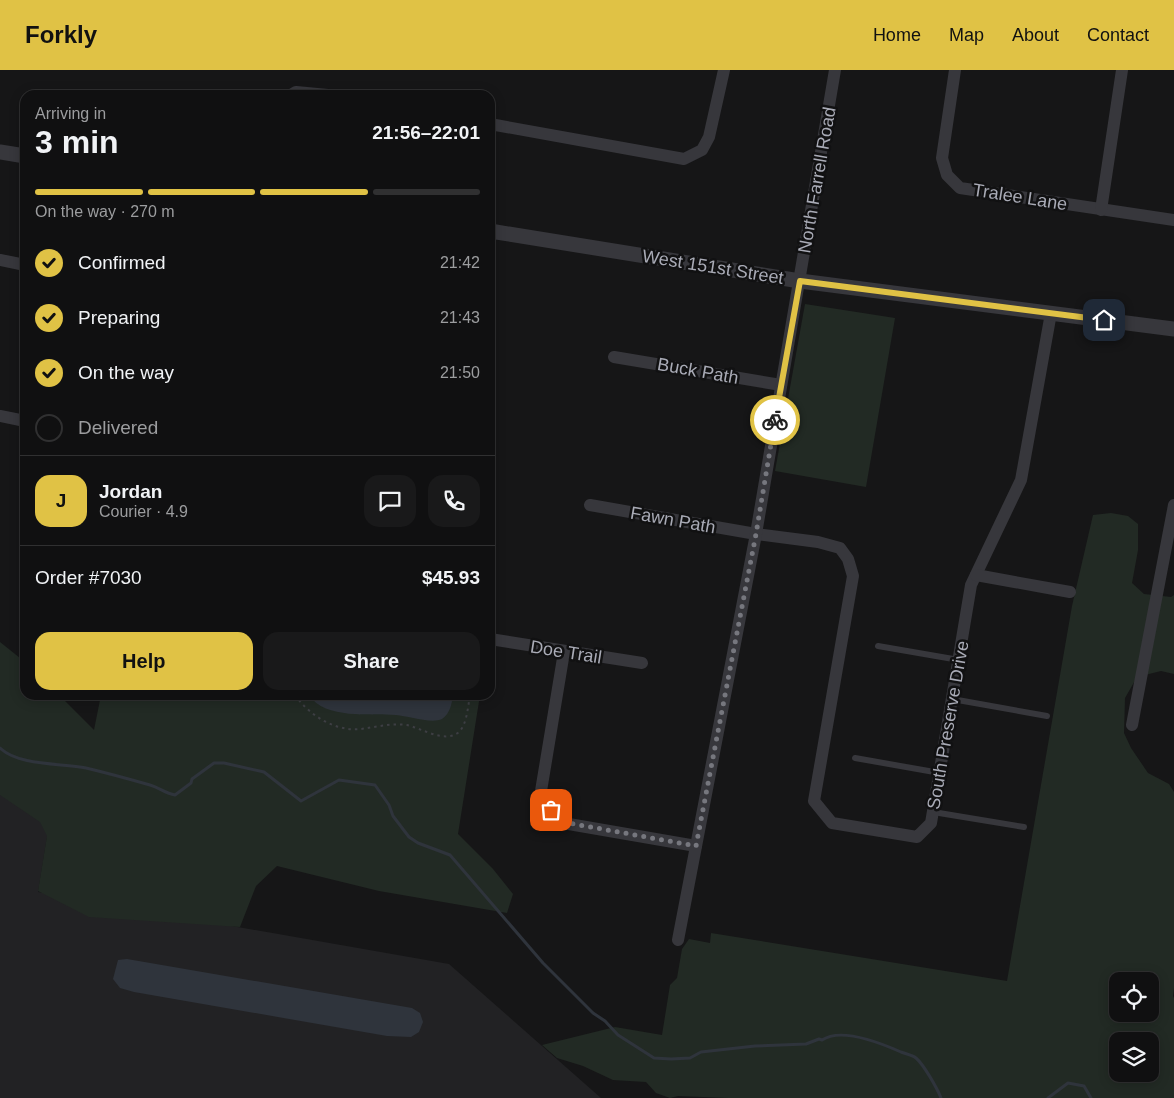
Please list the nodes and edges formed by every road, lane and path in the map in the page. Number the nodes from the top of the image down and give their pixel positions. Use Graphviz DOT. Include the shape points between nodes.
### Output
graph roads {
  1 [pos="724,70"];
  2 [pos="835,70"];
  3 [pos="955,70"];
  4 [pos="1122,70"];
  5 [pos="495,125"];
  6 [pos="0,152"];
  7 [pos="20,155"];
  8 [pos="1101,210"];
  9 [pos="1174,220"];
  10 [pos="495,232"];
  11 [pos="0,260"];
  12 [pos="20,264"];
  13 [pos="800,281"];
  14 [pos="1050,313"];
  15 [pos="1174,329"];
  16 [pos="614,357"];
  17 [pos="781,385"];
  18 [pos="0,416"];
  19 [pos="20,420"];
  20 [pos="590,505"];
  21 [pos="1174,505"];
  22 [pos="756,534"];
  23 [pos="976,575"];
  24 [pos="1070,592"];
  25 [pos="495,640"];
  26 [pos="878,646"];
  27 [pos="564,652"];
  28 [pos="959,660"];
  29 [pos="642,663"];
  30 [pos="952,698"];
  31 [pos="299,700"];
  32 [pos="469,700"];
  33 [pos="1047,716"];
  34 [pos="1132,725"];
  35 [pos="855,758"];
  36 [pos="940,773"];
  37 [pos="933,812"];
  38 [pos="1024,827"];
  39 [pos="696,846"];
  40 [pos="678,940"];
  1 -- 5 [label="street" via="710,137 702,150 684,159"];
  2 -- 13 [label="street, North Farrell Road"];
  3 -- 8 [label="street, Tralee Lane" via="942,158 947,175 960,188"];
  4 -- 8 [label="street"];
  6 -- 7 [label="street"];
  8 -- 9 [label="street, Tralee Lane"];
  10 -- 13 [label="street, West 151st Street"];
  11 -- 12 [label="street"];
  13 -- 14 [label="street, West 151st Street"];
  13 -- 17 [label="street, North Farrell Road"];
  14 -- 15 [label="street, West 151st Street"];
  14 -- 23 [label="street, South Preserve Drive" via="1021,480"];
  16 -- 17 [label="street, Buck Path"];
  17 -- 22 [label="street, North Farrell Road"];
  18 -- 19 [label="street"];
  20 -- 22 [label="street, Fawn Path"];
  21 -- 34 [label="street"];
  22 -- 37 [label="street, South Preserve Drive" via="840,548 848,558 854,576 814,801 832,823 916,837 931,823"];
  22 -- 39 [label="street, North Farrell Road"];
  23 -- 24 [label="street"];
  23 -- 28 [label="street, South Preserve Drive" via="971,585"];
  25 -- 27 [label="street, Doe Trail"];
  26 -- 28 [label="lane"];
  27 -- 29 [label="street, Doe Trail"];
  27 -- 39 [label="street" via="540,797 563,822"];
  28 -- 30 [label="street, South Preserve Drive"];
  30 -- 33 [label="lane"];
  30 -- 36 [label="street, South Preserve Drive"];
  31 -- 32 [label="path" via="316,716 351,730 406,725 449,736 462,726"];
  35 -- 36 [label="lane"];
  36 -- 37 [label="street, South Preserve Drive"];
  37 -- 38 [label="lane"];
  39 -- 40 [label="street, North Farrell Road"];
}
